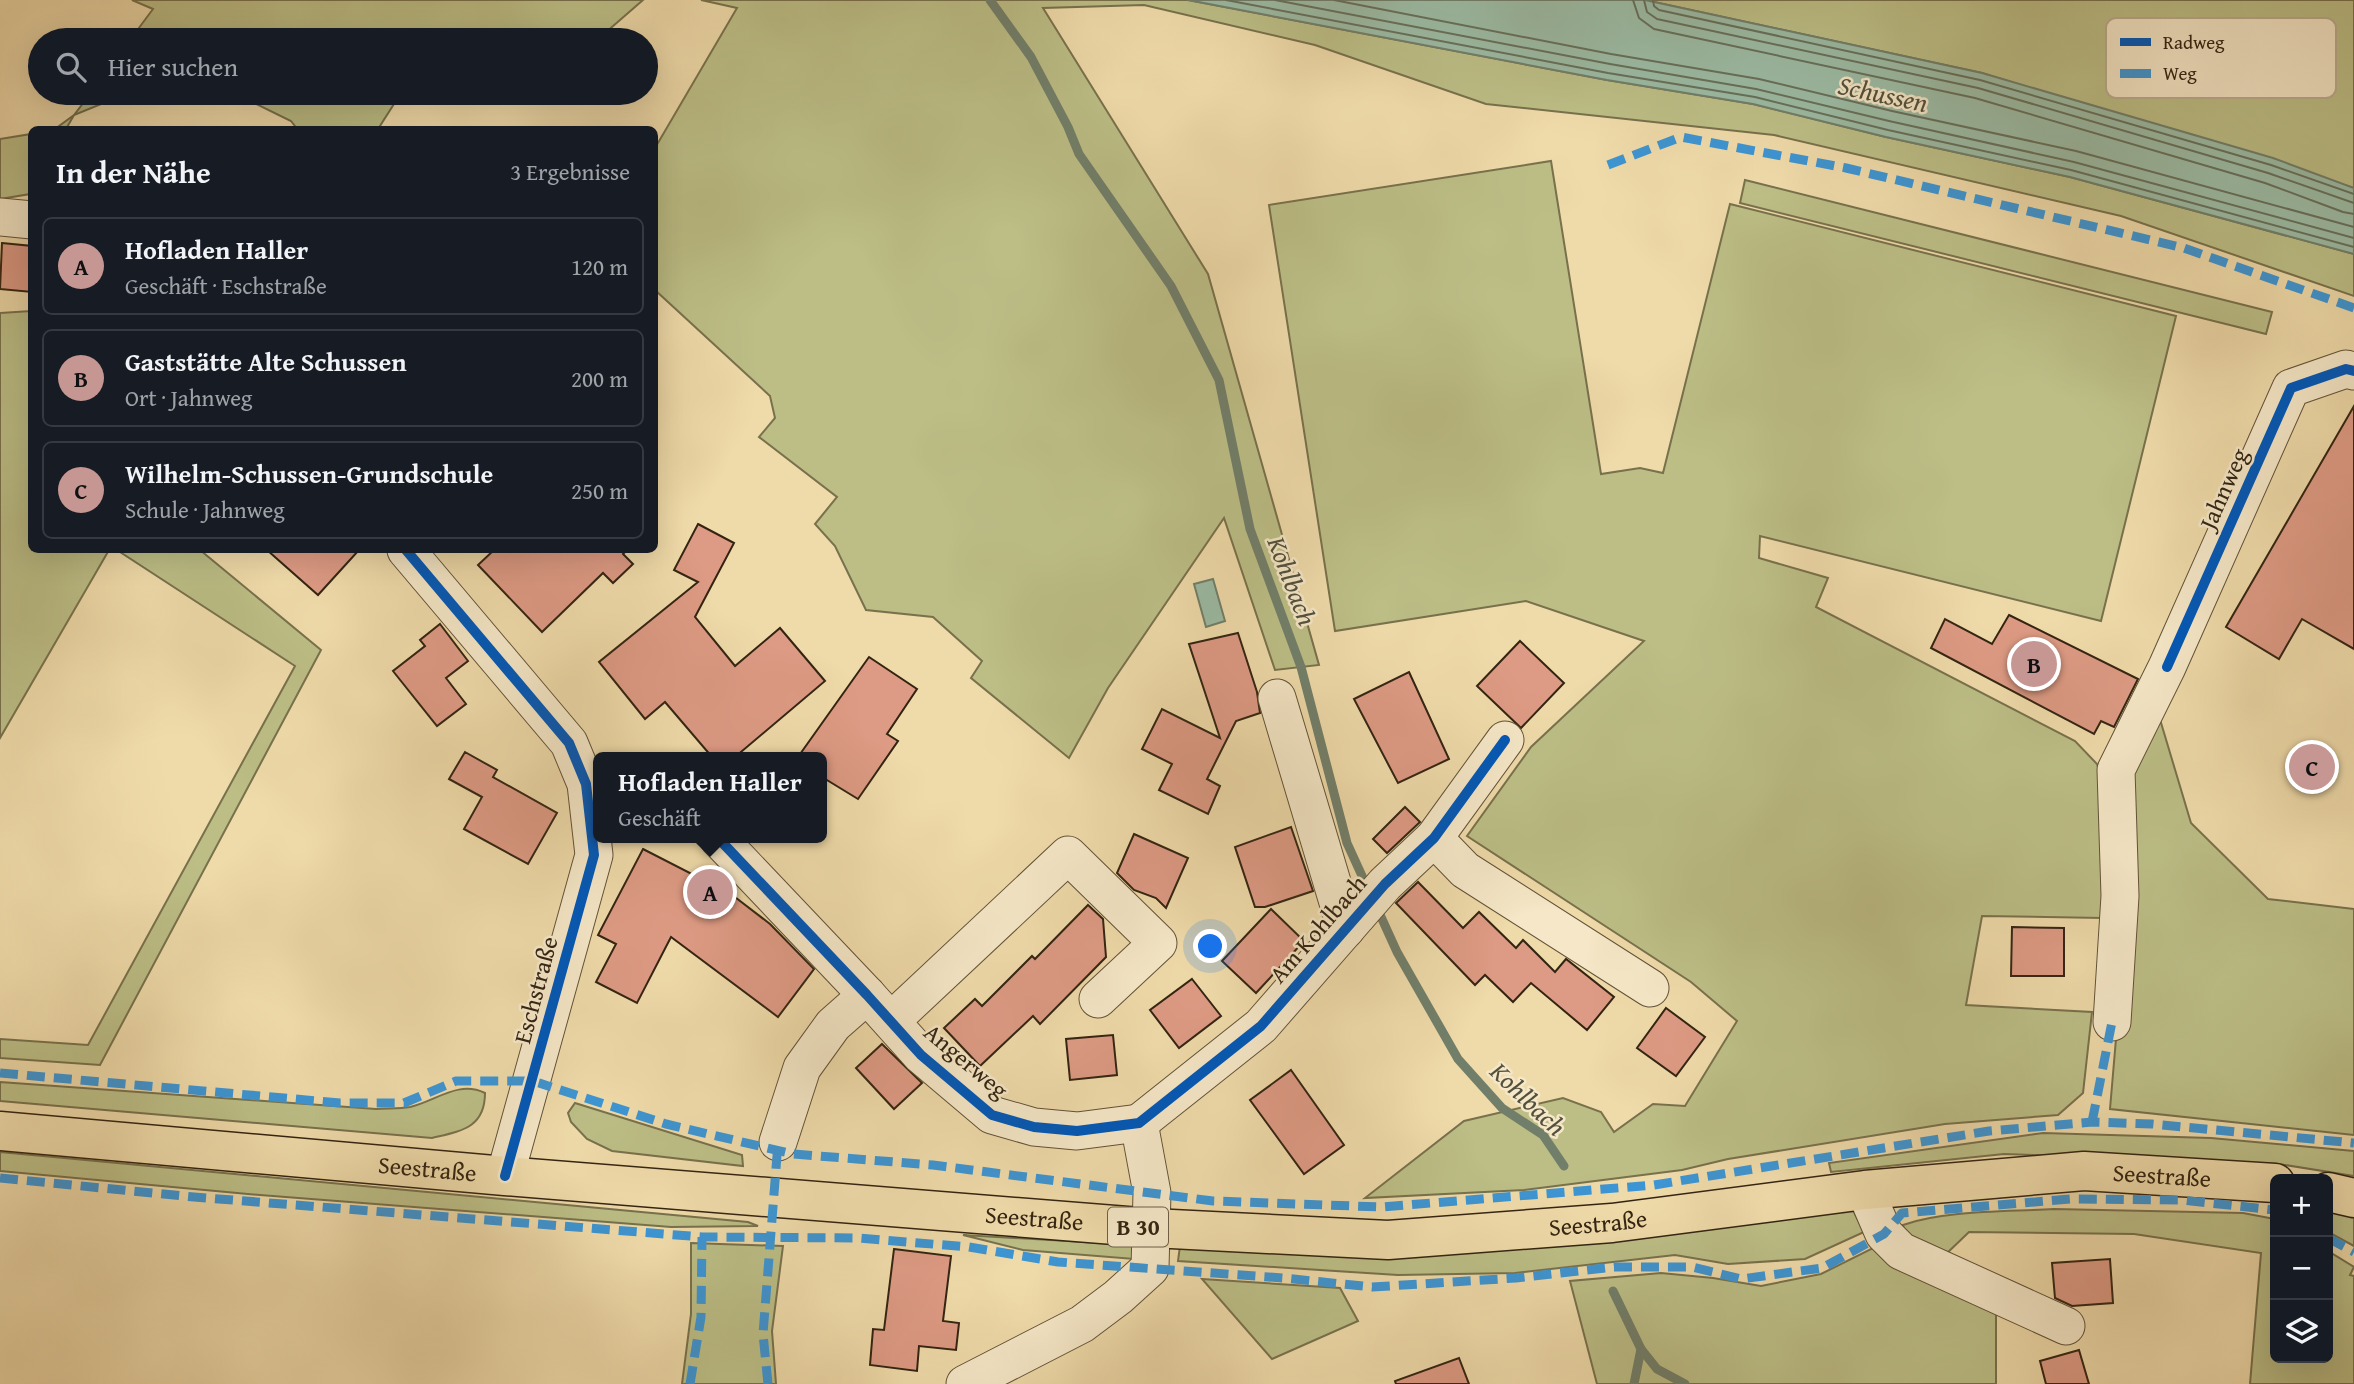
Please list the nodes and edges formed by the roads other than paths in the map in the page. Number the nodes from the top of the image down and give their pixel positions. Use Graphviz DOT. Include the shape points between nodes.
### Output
graph roads {
  1 [pos="0,217"];
  2 [pos="28,220"];
  3 [pos="2354,371"];
  4 [pos="409,553"];
  5 [pos="1277,698"];
  6 [pos="1505,740"];
  7 [pos="593,808"];
  8 [pos="1434,838"];
  9 [pos="594,843"];
  10 [pos="723,843"];
  11 [pos="1352,921"];
  12 [pos="1650,988"];
  13 [pos="867,995"];
  14 [pos="1098,999"];
  15 [pos="891,1021"];
  16 [pos="2112,1022"];
  17 [pos="1139,1123"];
  18 [pos="0,1131"];
  19 [pos="778,1142"];
  20 [pos="505,1176"];
  21 [pos="2270,1183"];
  22 [pos="1865,1190"];
  23 [pos="2333,1193"];
  24 [pos="2354,1198"];
  25 [pos="1152,1228"];
  26 [pos="2066,1326"];
  27 [pos="965,1384"];
  1 -- 2 [label="street"];
  3 -- 16 [label="street, Jahnweg" via="2346,369 2291,388 2116,770 2120,896"];
  4 -- 7 [label="street, Eschstraße" via="569,743"];
  5 -- 11 [label="street, Am Kohlbach"];
  6 -- 8 [label="street, Am Kohlbach"];
  8 -- 11 [label="street, Am Kohlbach"];
  8 -- 12 [label="street" via="1465,870"];
  9 -- 20 [label="street, Eschstraße"];
  10 -- 13 [label="street"];
  11 -- 17 [label="street, Am Kohlbach" via="1261,1026"];
  13 -- 15 [label="street, Angerweg"];
  13 -- 19 [label="street" via="833,1025 802,1068"];
  14 -- 15 [label="street" via="1158,943 1068,855"];
  15 -- 17 [label="street, Angerweg" via="921,1055 992,1115 1034,1127 1077,1130"];
  17 -- 25 [label="street" via="1152,1194"];
  18 -- 20 [label="main road, Seestraße / B 30"];
  20 -- 25 [label="main road, Seestraße / B 30"];
  21 -- 22 [label="main road, Seestraße / B 30" via="2084,1171"];
  22 -- 25 [label="main road, Seestraße / B 30" via="1612,1223 1388,1240"];
  22 -- 26 [label="street" via="1884,1234 1901,1251"];
  23 -- 24 [label="main road"];
  25 -- 27 [label="street" via="1150,1268 1118,1297 1082,1324"];
}
